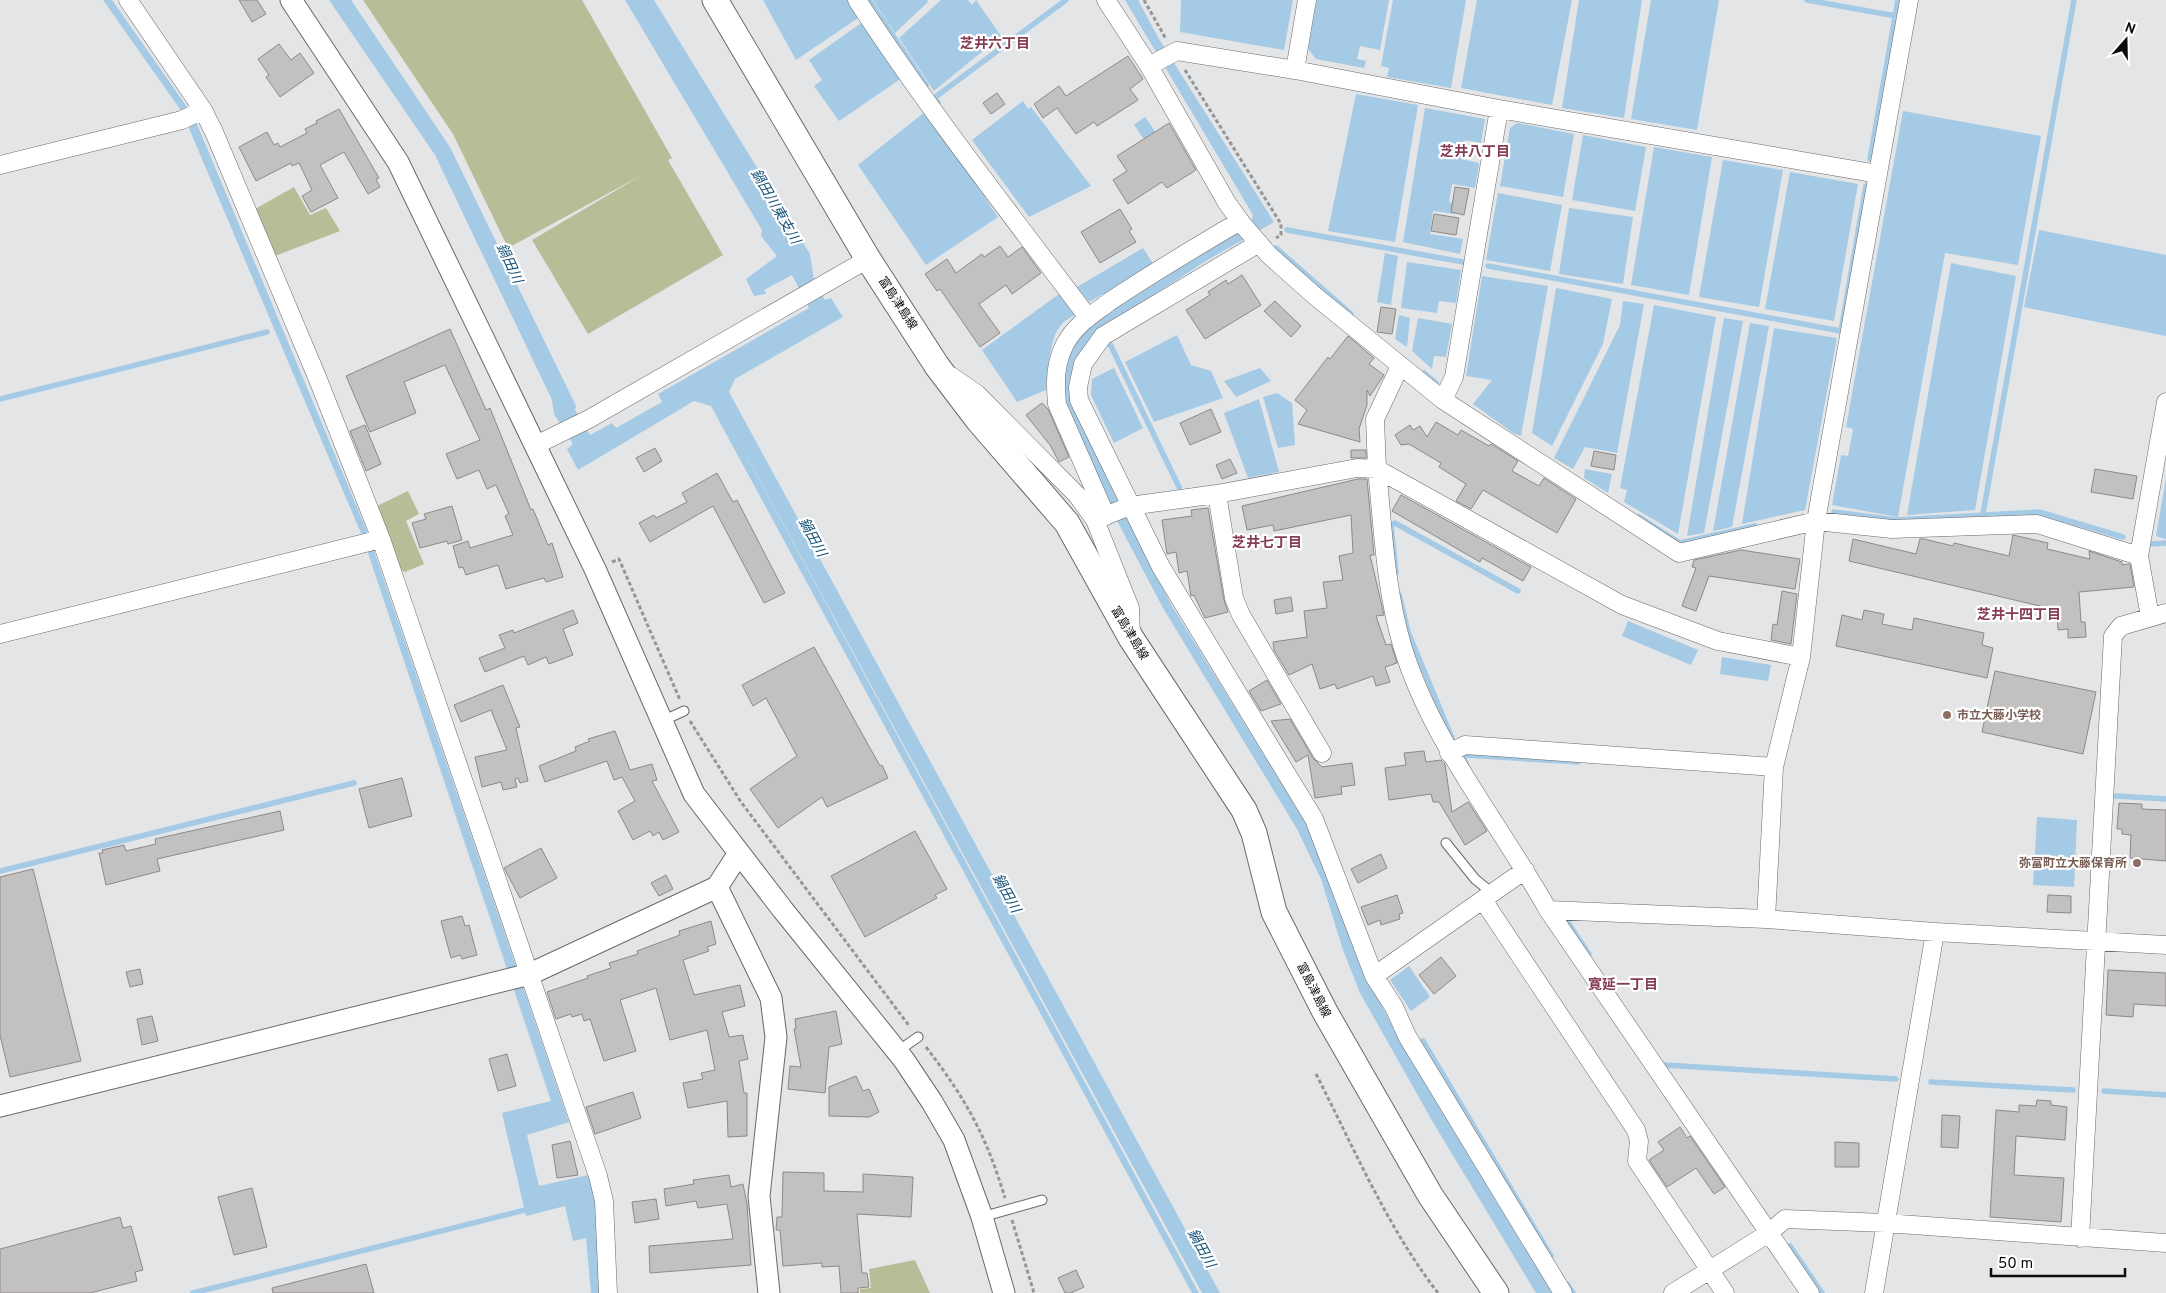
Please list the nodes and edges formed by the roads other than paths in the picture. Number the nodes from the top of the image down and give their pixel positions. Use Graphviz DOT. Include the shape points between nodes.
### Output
graph roads {
  1 [pos="128,0"];
  2 [pos="291,0"];
  3 [pos="715,0"];
  4 [pos="857,0"];
  5 [pos="1106,0"];
  6 [pos="1307,0"];
  7 [pos="1909,0"];
  8 [pos="1149,66"];
  9 [pos="1295,70"];
  10 [pos="1499,108"];
  11 [pos="193,114"];
  12 [pos="0,165"];
  13 [pos="1878,174"];
  14 [pos="1241,223"];
  15 [pos="1260,245"];
  16 [pos="868,259"];
  17 [pos="1087,316"];
  18 [pos="937,366"];
  19 [pos="1400,366"];
  20 [pos="1443,400"];
  21 [pos="2166,402"];
  22 [pos="536,445"];
  23 [pos="1377,469"];
  24 [pos="1217,494"];
  25 [pos="1130,506"];
  26 [pos="1104,517"];
  27 [pos="1816,521"];
  28 [pos="372,541"];
  29 [pos="2139,556"];
  30 [pos="2158,615"];
  31 [pos="0,634"];
  32 [pos="1131,638"];
  33 [pos="1801,657"];
  34 [pos="684,711"];
  35 [pos="662,721"];
  36 [pos="1322,753"];
  37 [pos="1449,753"];
  38 [pos="1774,767"];
  39 [pos="1446,843"];
  40 [pos="739,853"];
  41 [pos="1525,870"];
  42 [pos="717,887"];
  43 [pos="1488,896"];
  44 [pos="1548,910"];
  45 [pos="1766,919"];
  46 [pos="1935,932"];
  47 [pos="2097,941"];
  48 [pos="2166,945"];
  49 [pos="520,976"];
  50 [pos="1374,976"];
  51 [pos="918,1037"];
  52 [pos="897,1051"];
  53 [pos="0,1106"];
  54 [pos="1042,1200"];
  55 [pos="982,1217"];
  56 [pos="1884,1223"];
  57 [pos="1769,1233"];
  58 [pos="2080,1238"];
  59 [pos="2166,1243"];
  60 [pos="1710,1270"];
  61 [pos="608,1293"];
  62 [pos="769,1293"];
  63 [pos="1004,1293"];
  64 [pos="1496,1293"];
  65 [pos="1563,1293"];
  66 [pos="1673,1293"];
  67 [pos="1725,1293"];
  68 [pos="1810,1293"];
  69 [pos="1874,1293"];
  1 -- 11 [label="street"];
  2 -- 22 [label="street" via="398,162"];
  3 -- 16 [label="main road, 富島津島線"];
  4 -- 17 [label="street" via="938,117"];
  5 -- 8 [label="street"];
  6 -- 9 [label="street"];
  7 -- 13 [label="street"];
  8 -- 9 [label="street" via="1178,51"];
  8 -- 14 [label="street"];
  9 -- 10 [label="street"];
  10 -- 13 [label="street"];
  10 -- 20 [label="street" via="1454,377"];
  11 -- 12 [label="street"];
  11 -- 28 [label="street" via="317,377"];
  13 -- 27 [label="street"];
  14 -- 15 [label="street"];
  14 -- 17 [label="street"];
  15 -- 19 [label="street" via="1315,296"];
  15 -- 25 [label="street" via="1103,336 1083,364 1079,400"];
  16 -- 18 [label="main road, 富島津島線"];
  16 -- 22 [label="street" via="584,421"];
  17 -- 26 [label="street" via="1059,358 1055,387 1064,424"];
  18 -- 26 [label="street" via="977,394 1077,495"];
  18 -- 32 [label="main road, 富島津島線" via="978,420 1067,523"];
  19 -- 20 [label="street"];
  19 -- 23 [label="street" via="1375,418"];
  20 -- 27 [label="street" via="1679,553"];
  21 -- 29 [label="street"];
  22 -- 35 [label="street"];
  23 -- 24 [label="street" via="1357,468"];
  23 -- 33 [label="street" via="1622,605 1718,640"];
  23 -- 37 [label="street" via="1388,590 1400,637 1427,708"];
  24 -- 25 [label="street"];
  24 -- 36 [label="street" via="1234,598"];
  25 -- 26 [label="street"];
  25 -- 50 [label="street" via="1161,567 1314,819"];
  26 -- 32 [label="street" via="1130,608"];
  27 -- 29 [label="street" via="1892,529 2037,524"];
  27 -- 33 [label="street"];
  28 -- 31 [label="street"];
  28 -- 49 [label="street"];
  29 -- 30 [label="street"];
  30 -- 47 [label="street" via="2121,626 2113,636"];
  32 -- 64 [label="main road, 富島津島線" via="1244,810 1254,833 1274,912 1325,1012 1430,1195"];
  33 -- 38 [label="street"];
  34 -- 35 [label="lane"];
  35 -- 40 [label="street" via="694,794"];
  37 -- 38 [label="street" via="1466,745"];
  37 -- 41 [label="street"];
  38 -- 45 [label="street"];
  39 -- 43 [label="lane"];
  40 -- 42 [label="street"];
  40 -- 52 [label="street"];
  41 -- 43 [label="street"];
  41 -- 44 [label="street"];
  42 -- 49 [label="street"];
  42 -- 62 [label="street" via="771,998 776,1037 759,1196"];
  43 -- 50 [label="street"];
  43 -- 60 [label="street" via="1636,1130 1639,1141 1637,1161"];
  44 -- 45 [label="street"];
  44 -- 57 [label="street"];
  45 -- 46 [label="street"];
  46 -- 47 [label="street"];
  46 -- 56 [label="street"];
  47 -- 48 [label="street"];
  47 -- 58 [label="street"];
  49 -- 53 [label="street"];
  49 -- 61 [label="street" via="598,1176 604,1201"];
  50 -- 65 [label="street"];
  51 -- 52 [label="lane"];
  52 -- 55 [label="street" via="954,1140"];
  54 -- 55 [label="lane"];
  55 -- 63 [label="street"];
  56 -- 57 [label="street" via="1785,1219"];
  56 -- 58 [label="street"];
  56 -- 69 [label="street"];
  57 -- 60 [label="street"];
  57 -- 68 [label="street"];
  58 -- 59 [label="street"];
  60 -- 66 [label="street"];
  60 -- 67 [label="street"];
}
